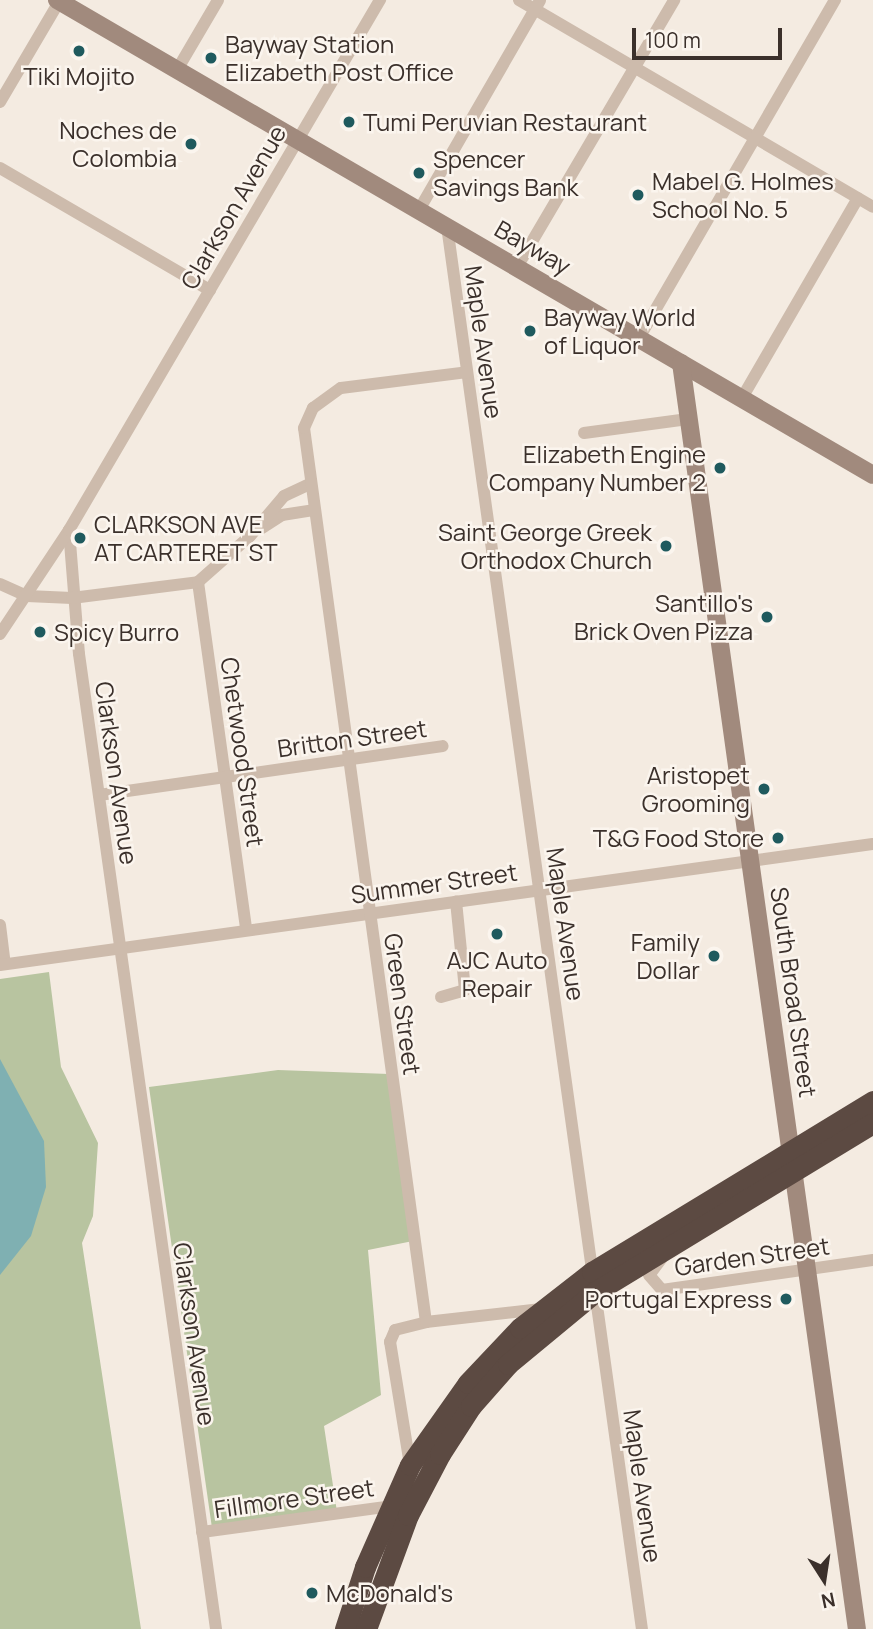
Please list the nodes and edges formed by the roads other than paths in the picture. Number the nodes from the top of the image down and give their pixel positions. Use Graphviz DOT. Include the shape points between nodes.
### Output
graph roads {
  1 [pos="59,0"];
  2 [pos="218,0"];
  3 [pos="380,0"];
  4 [pos="519,0"];
  5 [pos="674,0"];
  6 [pos="835,0"];
  7 [pos="537,5"];
  8 [pos="634,68"];
  9 [pos="177,70"];
  10 [pos="0,102"];
  11 [pos="755,138"];
  12 [pos="297,139"];
  13 [pos="0,168"];
  14 [pos="858,198"];
  15 [pos="873,207"];
  16 [pos="419,210"];
  17 [pos="447,226"];
  18 [pos="517,267"];
  19 [pos="209,290"];
  20 [pos="639,338"];
  21 [pos="681,363"];
  22 [pos="467,372"];
  23 [pos="742,398"];
  24 [pos="688,419"];
  25 [pos="584,433"];
  26 [pos="873,475"];
  27 [pos="308,485"];
  28 [pos="312,510"];
  29 [pos="69,530"];
  30 [pos="250,536"];
  31 [pos="198,582"];
  32 [pos="0,584"];
  33 [pos="27,596"];
  34 [pos="72,598"];
  35 [pos="0,634"];
  36 [pos="443,746"];
  37 [pos="348,759"];
  38 [pos="225,777"];
  39 [pos="99,794"];
  40 [pos="873,844"];
  41 [pos="751,860"];
  42 [pos="541,889"];
  43 [pos="456,901"];
  44 [pos="369,913"];
  45 [pos="0,925"];
  46 [pos="246,929"];
  47 [pos="120,949"];
  48 [pos="3,964"];
  49 [pos="442,997"];
  50 [pos="873,1101"];
  51 [pos="873,1123"];
  52 [pos="793,1160"];
  53 [pos="680,1241"];
  54 [pos="873,1260"];
  55 [pos="809,1269"];
  56 [pos="594,1282"];
  57 [pos="543,1309"];
  58 [pos="426,1322"];
  59 [pos="410,1465"];
  60 [pos="391,1506"];
  61 [pos="202,1532"];
  62 [pos="216,1629"];
  63 [pos="345,1629"];
  64 [pos="366,1629"];
  65 [pos="642,1629"];
  66 [pos="857,1629"];
  1 -- 9 [label="street, Bayway"];
  1 -- 10 [label="street"];
  2 -- 9 [label="street"];
  3 -- 12 [label="street, Clarkson Avenue"];
  4 -- 7 [label="street"];
  5 -- 8 [label="street"];
  6 -- 11 [label="street"];
  7 -- 8 [label="street"];
  7 -- 16 [label="street"];
  8 -- 11 [label="street"];
  8 -- 18 [label="street"];
  9 -- 12 [label="street, Bayway"];
  11 -- 14 [label="street"];
  11 -- 20 [label="street"];
  12 -- 16 [label="street, Bayway"];
  12 -- 19 [label="street, Clarkson Avenue"];
  13 -- 19 [label="street"];
  14 -- 15 [label="street"];
  14 -- 23 [label="street"];
  16 -- 17 [label="street, Bayway"];
  17 -- 18 [label="street, Bayway"];
  17 -- 22 [label="street, Maple Avenue"];
  18 -- 20 [label="street, Bayway"];
  19 -- 29 [label="street, Clarkson Avenue"];
  20 -- 21 [label="street, Bayway"];
  21 -- 23 [label="street, Bayway"];
  21 -- 24 [label="street, South Broad Street"];
  22 -- 27 [label="street, Green Street" via="352,386 321,400 304,428"];
  22 -- 42 [label="street, Maple Avenue"];
  23 -- 26 [label="street, Bayway"];
  24 -- 25 [label="street"];
  24 -- 41 [label="street, South Broad Street"];
  27 -- 28 [label="street, Green Street"];
  27 -- 30 [label="street" via="285,496"];
  28 -- 30 [label="street" via="282,515"];
  28 -- 37 [label="street, Green Street"];
  29 -- 33 [label="street"];
  29 -- 34 [label="street, Clarkson Avenue"];
  30 -- 31 [label="street"];
  31 -- 34 [label="street"];
  31 -- 38 [label="street, Chetwood Street"];
  32 -- 33 [label="street"];
  33 -- 34 [label="street"];
  33 -- 35 [label="street"];
  34 -- 39 [label="street, Clarkson Avenue"];
  36 -- 37 [label="street, Britton Street"];
  37 -- 38 [label="street, Britton Street"];
  37 -- 44 [label="street, Green Street"];
  38 -- 39 [label="street, Britton Street"];
  38 -- 46 [label="street, Chetwood Street"];
  39 -- 47 [label="street, Clarkson Avenue"];
  40 -- 41 [label="street, Summer Street"];
  41 -- 42 [label="street, Summer Street"];
  41 -- 52 [label="street, South Broad Street"];
  42 -- 43 [label="street, Summer Street"];
  42 -- 56 [label="street, Maple Avenue"];
  43 -- 44 [label="street, Summer Street"];
  43 -- 49 [label="street" via="465,990"];
  44 -- 46 [label="street, Summer Street"];
  44 -- 58 [label="street, Green Street"];
  45 -- 48 [label="street"];
  46 -- 47 [label="street, Summer Street"];
  47 -- 48 [label="street, Summer Street"];
  47 -- 61 [label="street, Clarkson Avenue"];
  50 -- 52 [label="highway"];
  51 -- 52 [label="highway"];
  52 -- 53 [label="highway"];
  52 -- 55 [label="street, South Broad Street"];
  52 -- 56 [label="highway"];
  53 -- 55 [label="street, Garden Street" via="650,1273 650,1280 662,1290"];
  53 -- 56 [label="highway"];
  54 -- 55 [label="street, Garden Street"];
  55 -- 66 [label="street, South Broad Street"];
  56 -- 57 [label="highway"];
  56 -- 64 [label="highway" via="471,1406 408,1515"];
  56 -- 65 [label="street, Maple Avenue"];
  57 -- 58 [label="street"];
  57 -- 59 [label="highway" via="468,1383"];
  58 -- 59 [label="street" via="401,1326 390,1342"];
  59 -- 60 [label="highway"];
  60 -- 61 [label="street, Fillmore Street"];
  60 -- 63 [label="highway"];
  61 -- 62 [label="street, Clarkson Avenue"];
}
